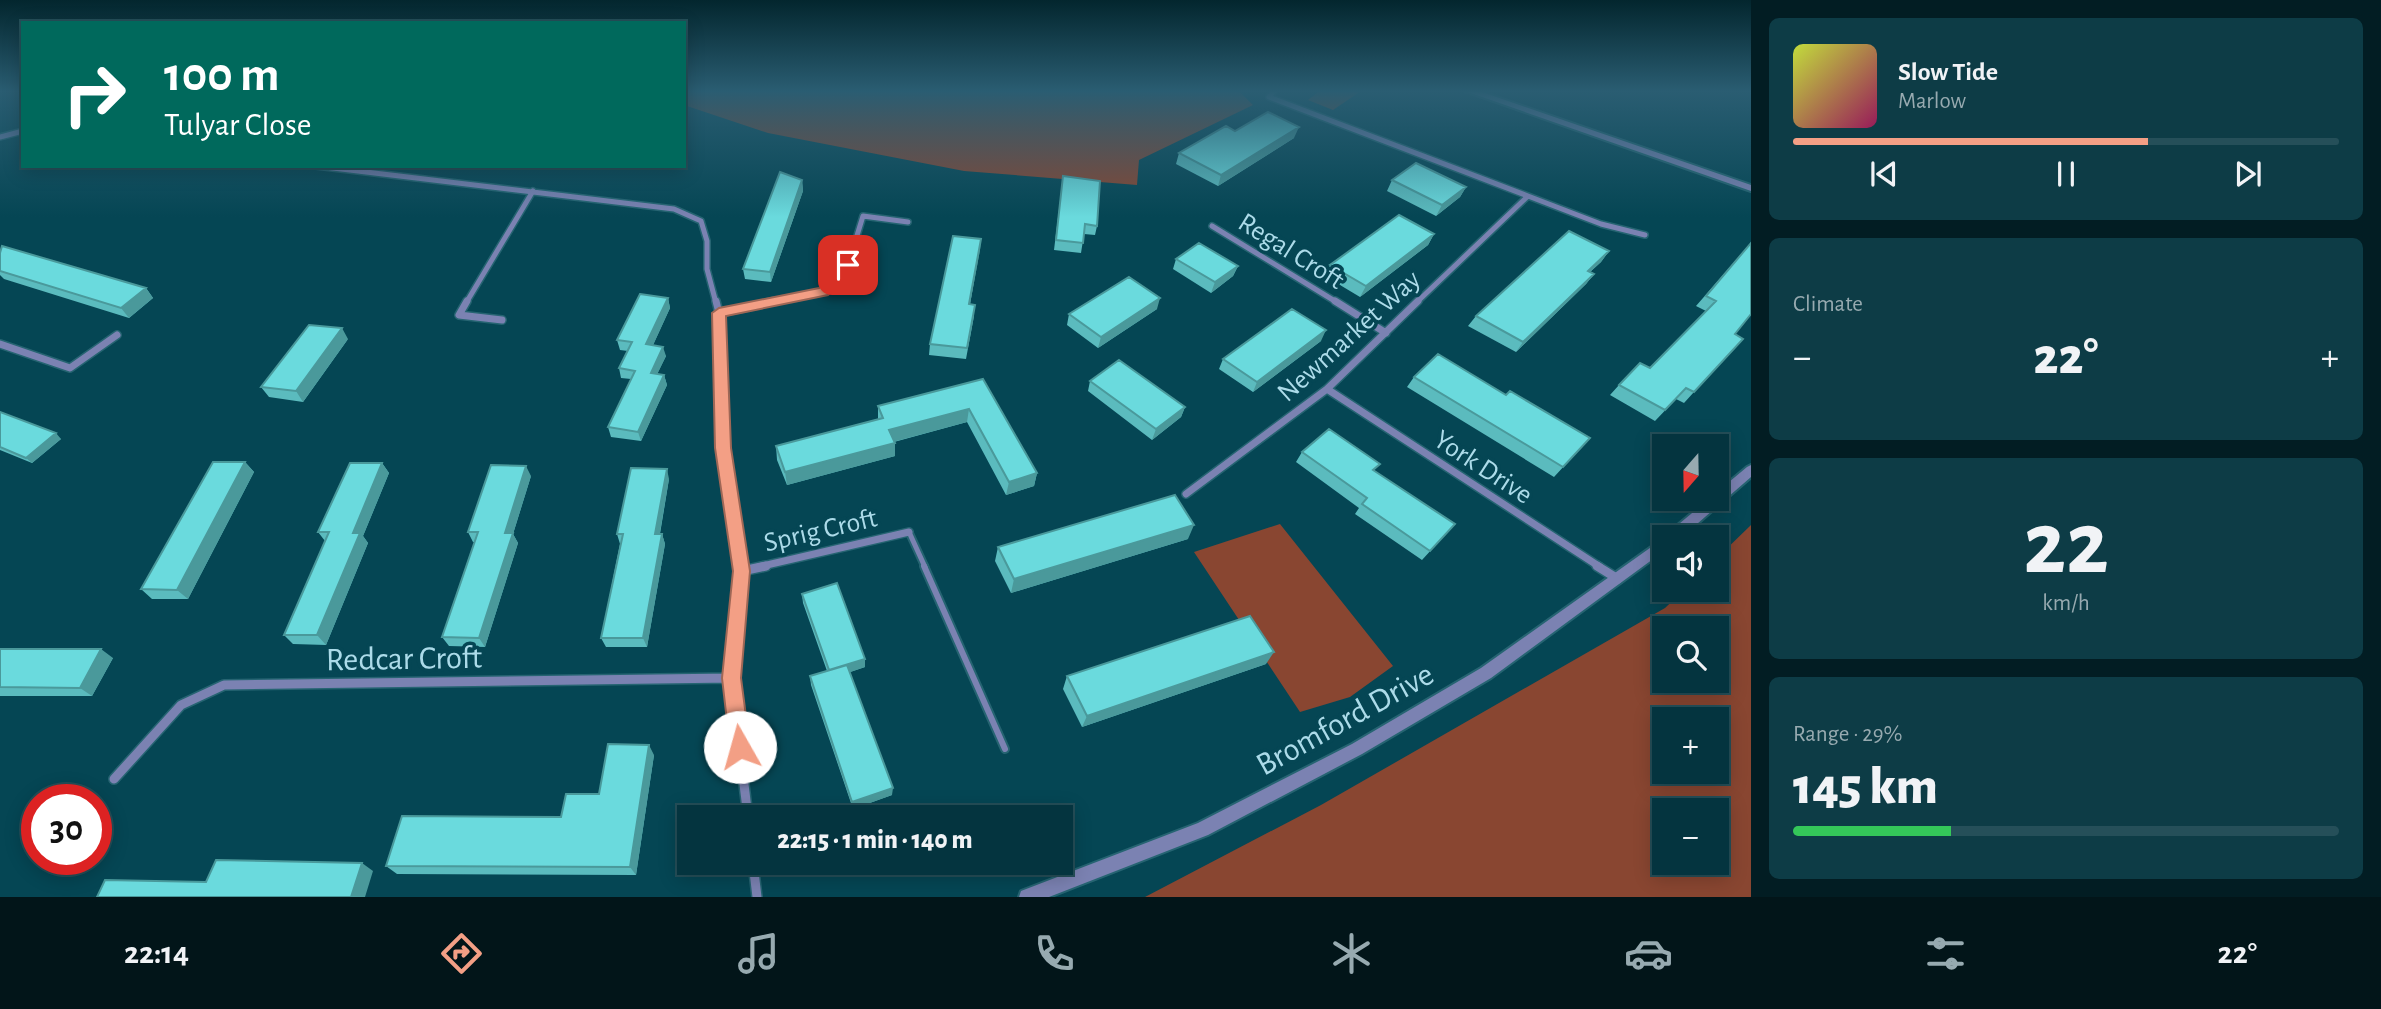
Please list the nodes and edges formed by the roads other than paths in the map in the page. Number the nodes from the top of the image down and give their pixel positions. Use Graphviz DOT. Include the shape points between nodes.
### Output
graph roads {
  1 [pos="1363,133"];
  2 [pos="1589,133"];
  3 [pos="333,168"];
  4 [pos="1751,188"];
  5 [pos="533,191"];
  6 [pos="1528,196"];
  7 [pos="908,222"];
  8 [pos="1212,226"];
  9 [pos="1645,235"];
  10 [pos="719,313"];
  11 [pos="502,320"];
  12 [pos="1386,333"];
  13 [pos="117,335"];
  14 [pos="0,344"];
  15 [pos="1327,389"];
  16 [pos="1751,470"];
  17 [pos="1186,494"];
  18 [pos="1687,525"];
  19 [pos="909,532"];
  20 [pos="1652,553"];
  21 [pos="742,571"];
  22 [pos="1618,579"];
  23 [pos="731,678"];
  24 [pos="1005,749"];
  25 [pos="114,779"];
  26 [pos="747,805"];
  27 [pos="754,875"];
  28 [pos="757,897"];
  29 [pos="1027,897"];
  1 -- 6 [label="street"];
  2 -- 4 [label="street"];
  3 -- 5 [label="street"];
  5 -- 10 [label="street" via="674,209 701,221"];
  5 -- 11 [label="street" via="459,315"];
  6 -- 9 [label="street"];
  6 -- 12 [label="street, Newmarket Way"];
  7 -- 10 [label="street" via="863,216 848,265 823,292"];
  8 -- 12 [label="street, Regal Croft"];
  10 -- 21 [label="street" via="723,448"];
  12 -- 15 [label="street, Newmarket Way"];
  13 -- 14 [label="street" via="70,369"];
  15 -- 17 [label="street, Newmarket Way"];
  15 -- 22 [label="street, York Drive"];
  16 -- 18 [label="street"];
  19 -- 21 [label="street, Sprig Croft"];
  19 -- 24 [label="lane"];
  20 -- 22 [label="street, Bromford Drive"];
  21 -- 23 [label="street"];
  22 -- 29 [label="street, Bromford Drive" via="1486,673 1357,749 1202,828"];
  23 -- 25 [label="street, Redcar Croft" via="224,685 181,705"];
  23 -- 26 [label="street"];
  27 -- 28 [label="street"];
}
